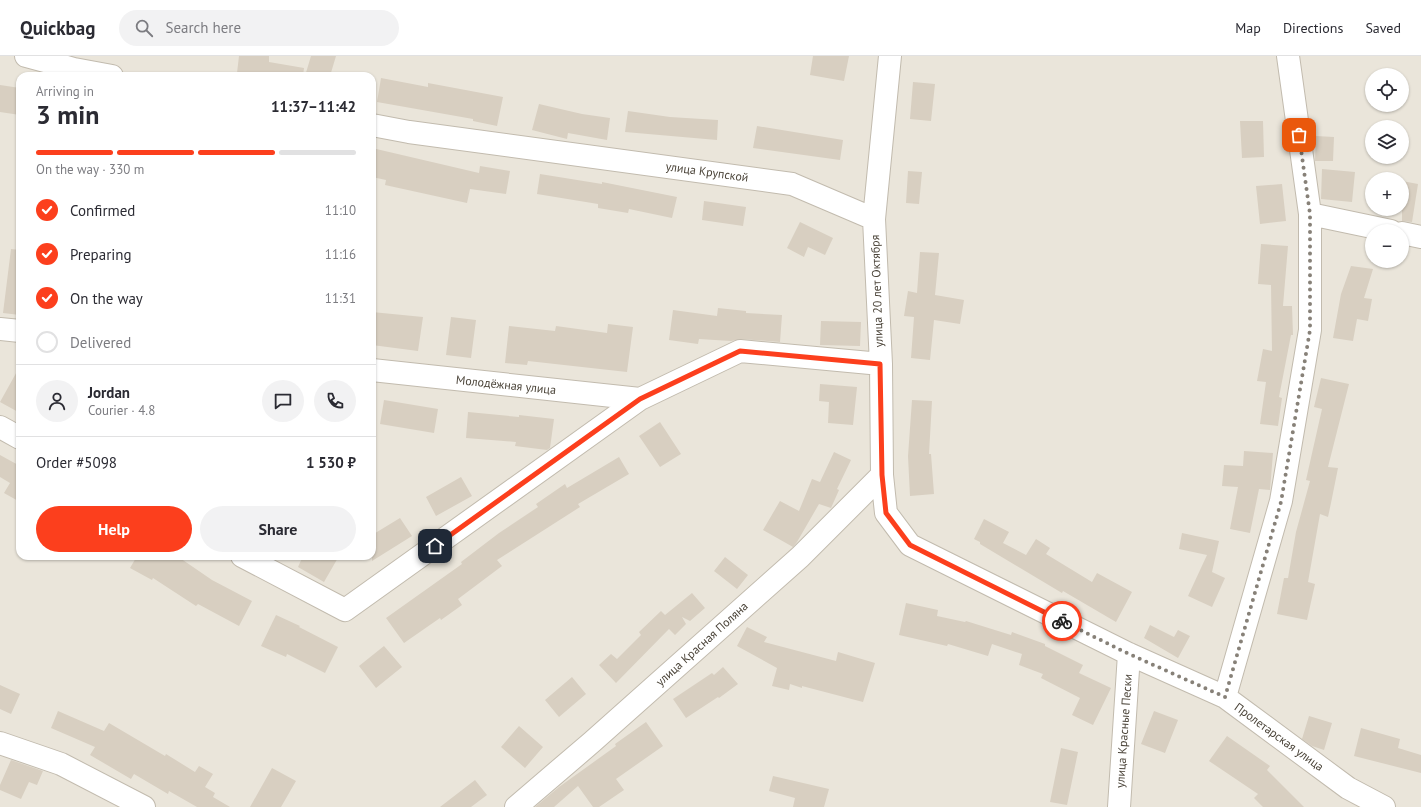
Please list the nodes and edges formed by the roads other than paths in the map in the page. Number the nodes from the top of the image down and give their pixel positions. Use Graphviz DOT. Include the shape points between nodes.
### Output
graph roads {
  1 [pos="26,56"];
  2 [pos="890,56"];
  3 [pos="1288,56"];
  4 [pos="75,62"];
  5 [pos="101,72"];
  6 [pos="376,126"];
  7 [pos="1310,214"];
  8 [pos="874,219"];
  9 [pos="1365,226"];
  10 [pos="1409,234"];
  11 [pos="1421,237"];
  12 [pos="0,329"];
  13 [pos="16,331"];
  14 [pos="880,364"];
  15 [pos="376,370"];
  16 [pos="640,399"];
  17 [pos="0,427"];
  18 [pos="16,436"];
  19 [pos="882,475"];
  20 [pos="250,560"];
  21 [pos="1129,654"];
  22 [pos="1225,697"];
  23 [pos="0,743"];
  24 [pos="1352,797"];
  25 [pos="144,807"];
  26 [pos="516,807"];
  27 [pos="1119,807"];
  28 [pos="1384,807"];
  1 -- 4 [label="street"];
  2 -- 8 [label="street"];
  3 -- 7 [label="street"];
  4 -- 5 [label="street"];
  6 -- 8 [label="street, улица Крупской" via="792,184"];
  7 -- 9 [label="street"];
  7 -- 22 [label="street" via="1310,330 1281,502"];
  8 -- 14 [label="street, улица 20 лет Октября"];
  10 -- 11 [label="street"];
  12 -- 13 [label="street"];
  14 -- 16 [label="street" via="740,351"];
  14 -- 19 [label="street, Пролетарская улица"];
  15 -- 16 [label="street, Молодёжная улица"];
  16 -- 20 [label="street" via="345,610"];
  17 -- 18 [label="street"];
  19 -- 21 [label="street, Пролетарская улица" via="886,513 910,545"];
  19 -- 26 [label="street, улица Красная Поляна" via="800,556"];
  21 -- 22 [label="street, Пролетарская улица"];
  21 -- 27 [label="street, улица Красные Пески"];
  22 -- 24 [label="street, Пролетарская улица"];
  23 -- 25 [label="street" via="60,764"];
  24 -- 28 [label="street, Пролетарская улица"];
}
